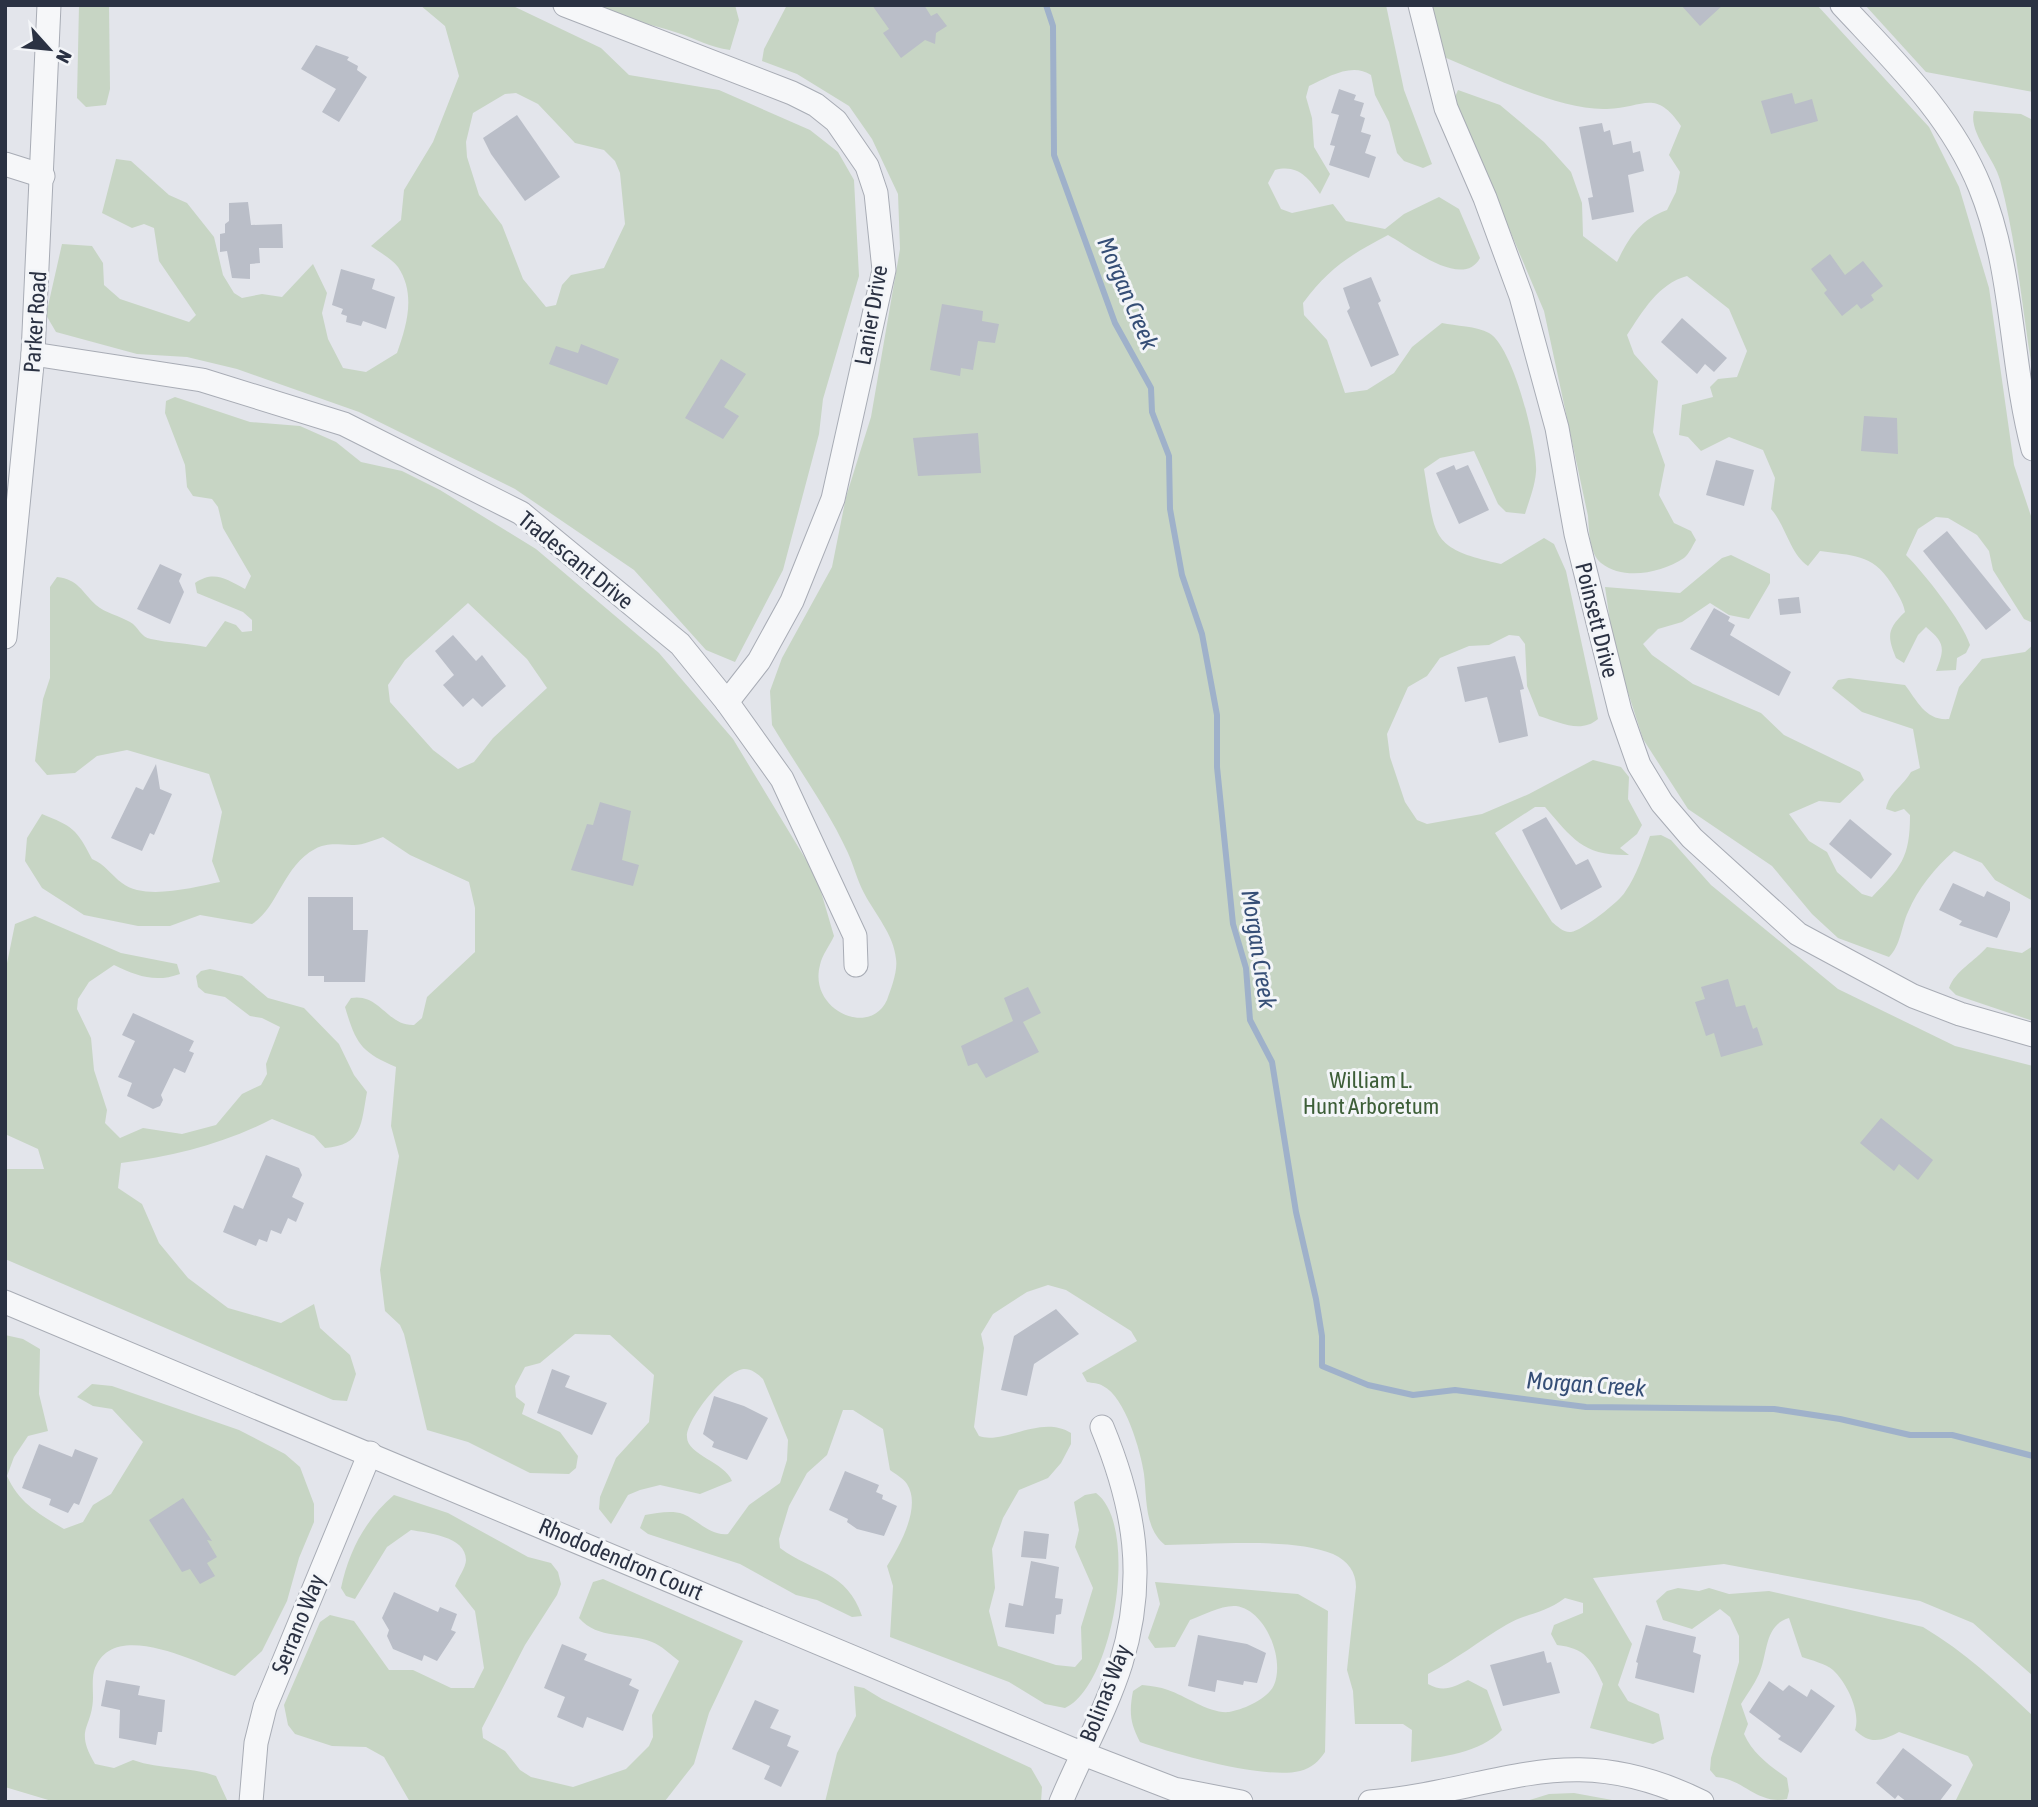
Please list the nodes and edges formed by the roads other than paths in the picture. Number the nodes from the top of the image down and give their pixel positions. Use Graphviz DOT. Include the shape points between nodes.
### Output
graph roads {
  1 [pos="49,5"];
  2 [pos="565,5"];
  3 [pos="1420,5"];
  4 [pos="1842,5"];
  5 [pos="5,164"];
  6 [pos="43,176"];
  7 [pos="33,354"];
  8 [pos="2033,449"];
  9 [pos="5,637"];
  10 [pos="727,702"];
  11 [pos="856,965"];
  12 [pos="2033,1035"];
  13 [pos="5,1302"];
  14 [pos="1102,1427"];
  15 [pos="370,1454"];
  16 [pos="1081,1754"];
  17 [pos="251,1802"];
  18 [pos="1061,1802"];
  19 [pos="1241,1802"];
  20 [pos="1370,1802"];
  21 [pos="1702,1802"];
  1 -- 6 [label="street, Parker Road"];
  2 -- 10 [label="street, Lanier Drive" via="816,105 851,140 876,193 884,270 833,499 792,601 758,662"];
  3 -- 12 [label="street, Poinsett Drive" via="1446,108 1521,296 1557,428 1576,534 1620,711 1645,775 1692,838 1798,934 1913,996"];
  4 -- 8 [label="street" via="1922,90 1980,187 2005,284"];
  5 -- 6 [label="street"];
  6 -- 7 [label="street, Parker Road"];
  7 -- 9 [label="street, Parker Road"];
  7 -- 10 [label="street, Tradescant Drive" via="202,380 331,420 521,513 680,644"];
  10 -- 11 [label="street, Tradescant Drive" via="782,779 855,936"];
  13 -- 15 [label="street, Rhododendron Court"];
  14 -- 16 [label="street, Bolinas Way" via="1128,1499 1136,1564 1134,1603 1121,1663"];
  15 -- 16 [label="street, Rhododendron Court"];
  15 -- 17 [label="street, Serrano Way" via="265,1707 256,1743"];
  16 -- 18 [label="street, Bolinas Way"];
  16 -- 19 [label="street, Rhododendron Court" via="1174,1789"];
  20 -- 21 [label="street" via="1542,1769 1575,1767 1642,1777"];
}
